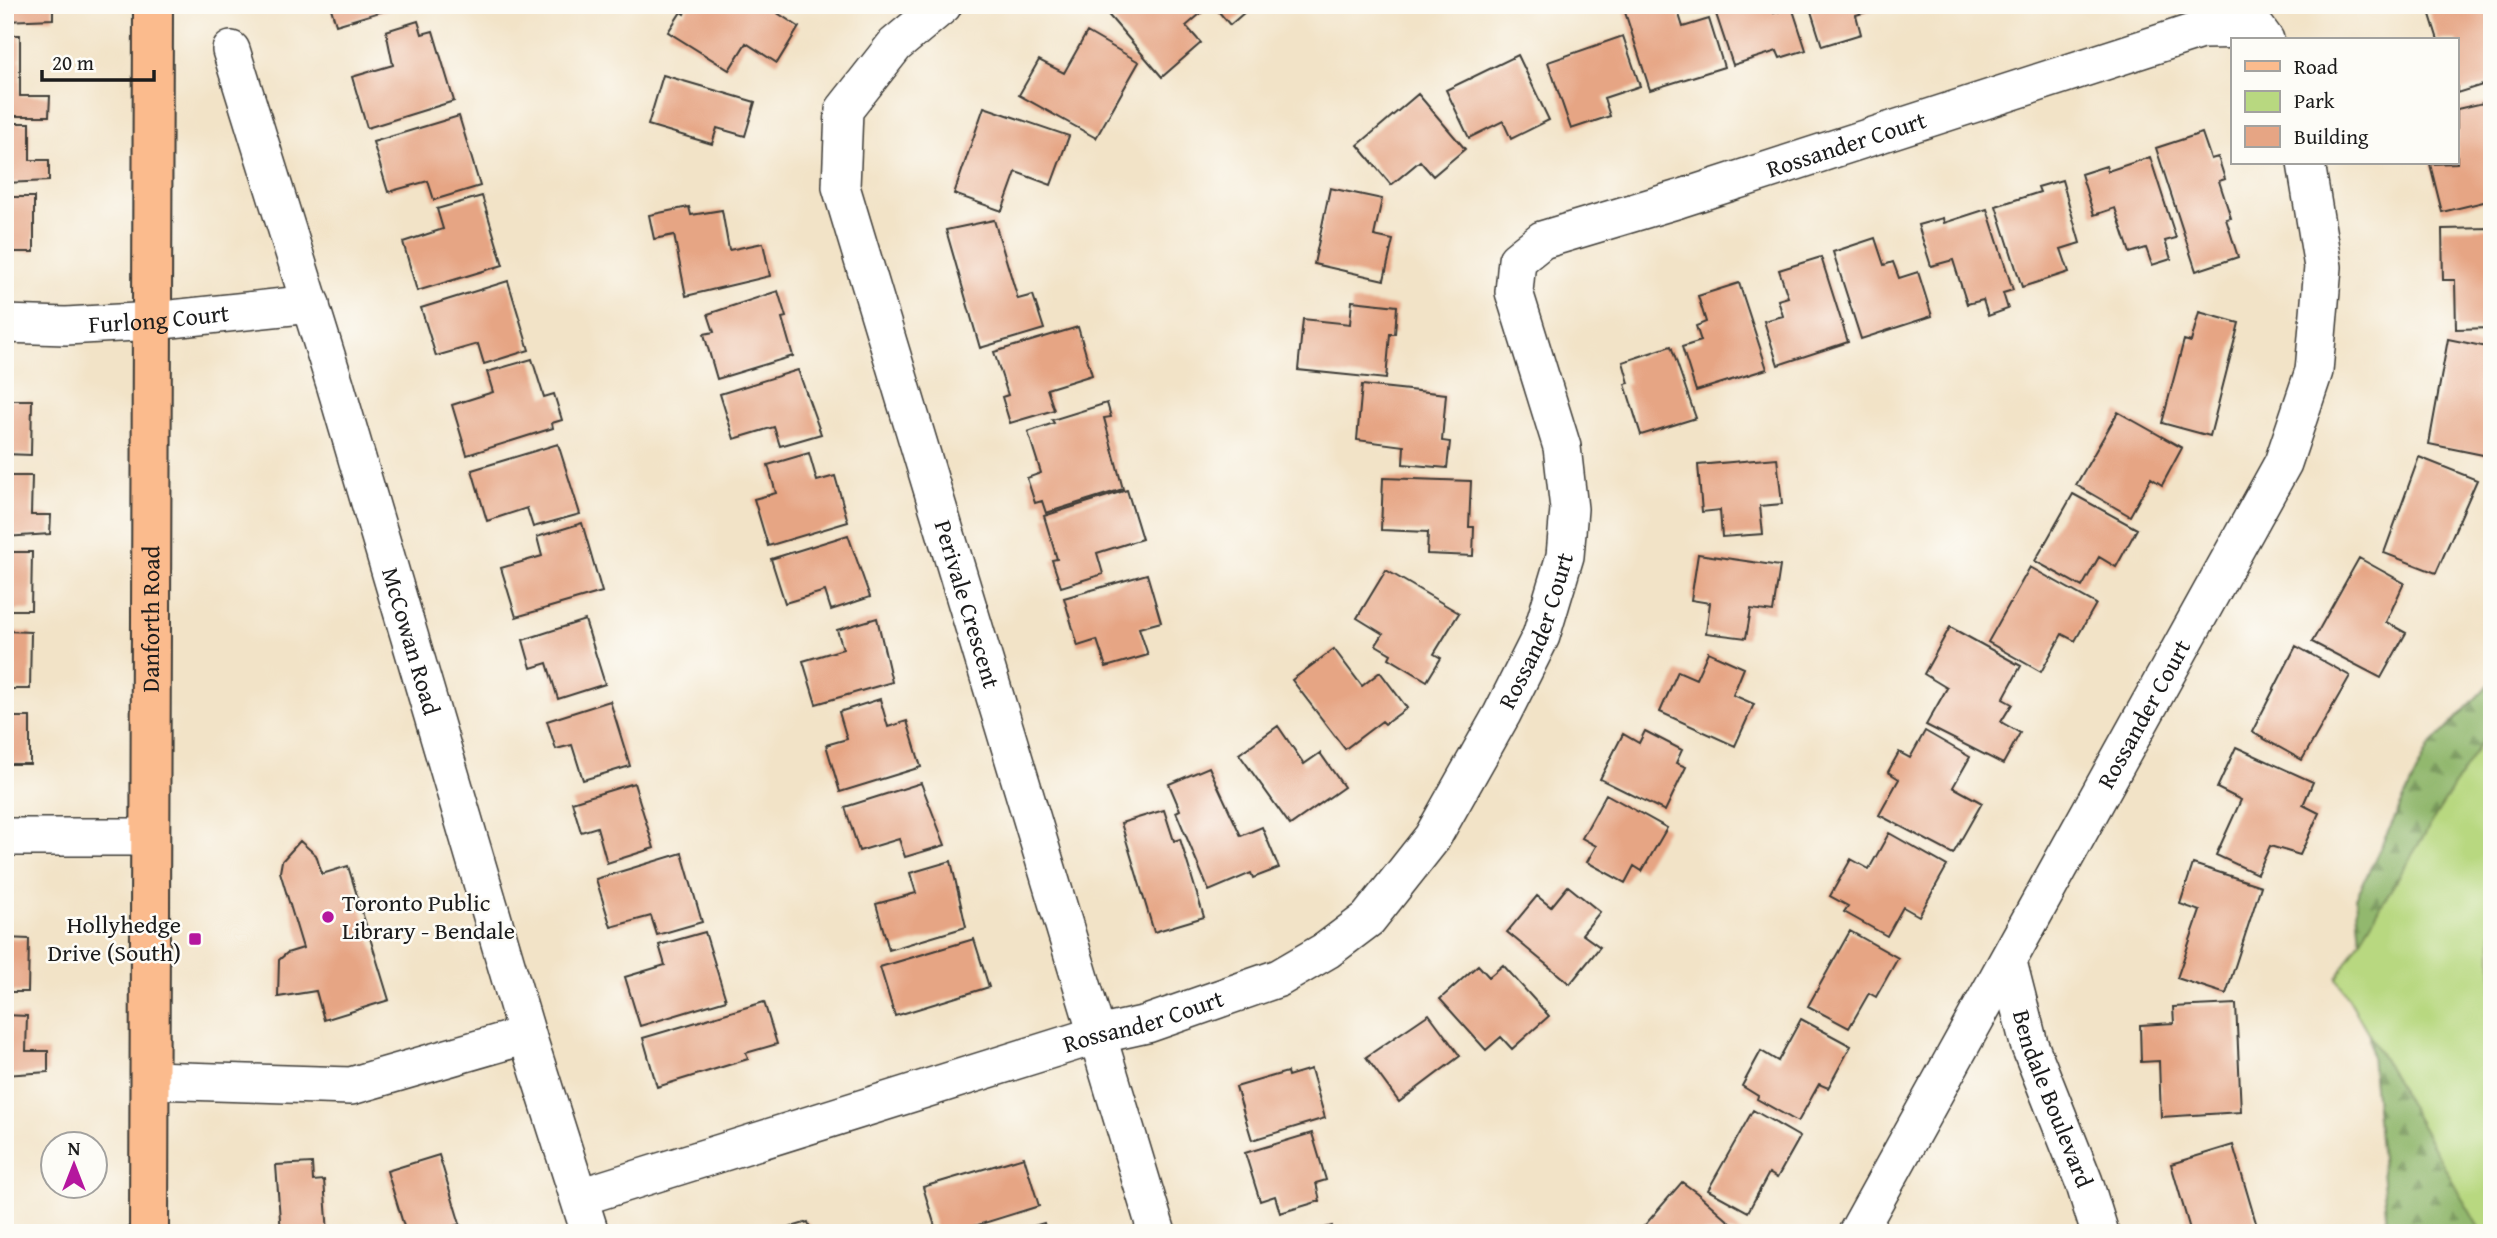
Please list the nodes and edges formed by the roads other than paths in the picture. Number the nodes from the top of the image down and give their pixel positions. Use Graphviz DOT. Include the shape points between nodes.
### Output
graph roads {
  1 [pos="153,5"];
  2 [pos="943,5"];
  3 [pos="2263,38"];
  4 [pos="231,50"];
  5 [pos="2306,164"];
  6 [pos="311,304"];
  7 [pos="153,321"];
  8 [pos="5,324"];
  9 [pos="5,837"];
  10 [pos="148,837"];
  11 [pos="2008,962"];
  12 [pos="527,1035"];
  13 [pos="1097,1035"];
  14 [pos="150,1080"];
  15 [pos="580,1197"];
  16 [pos="149,1233"];
  17 [pos="590,1233"];
  18 [pos="1157,1233"];
  19 [pos="1857,1233"];
  20 [pos="2100,1233"];
  1 -- 7 [label="main road, Danforth Road"];
  2 -- 13 [label="street, Perivale Crescent" via="895,45 844,110 841,187"];
  3 -- 13 [label="street, Rossander Court" via="2257,29 2201,30 1542,240 1517,260 1514,292 1562,446 1569,509 1565,556 1541,636 1502,714 1432,838 1368,919 1279,978 1147,1024"];
  4 -- 6 [label="street, McCowan Road"];
  5 -- 11 [label="street, Rossander Court" via="2323,267 2314,371 2283,463"];
  6 -- 7 [label="street, Furlong Court"];
  6 -- 12 [label="street, McCowan Road"];
  7 -- 8 [label="street, Furlong Court"];
  7 -- 10 [label="main road, Danforth Road"];
  9 -- 10 [label="street"];
  10 -- 14 [label="main road, Danforth Road"];
  11 -- 19 [label="street, Rossander Court"];
  11 -- 20 [label="street, Bendale Boulevard" via="2029,1044"];
  12 -- 14 [label="street" via="351,1086"];
  12 -- 15 [label="street, McCowan Road"];
  13 -- 15 [label="street, Rossander Court"];
  13 -- 18 [label="street, Perivale Crescent"];
  14 -- 16 [label="main road, Danforth Road"];
  15 -- 17 [label="street, McCowan Road"];
}
